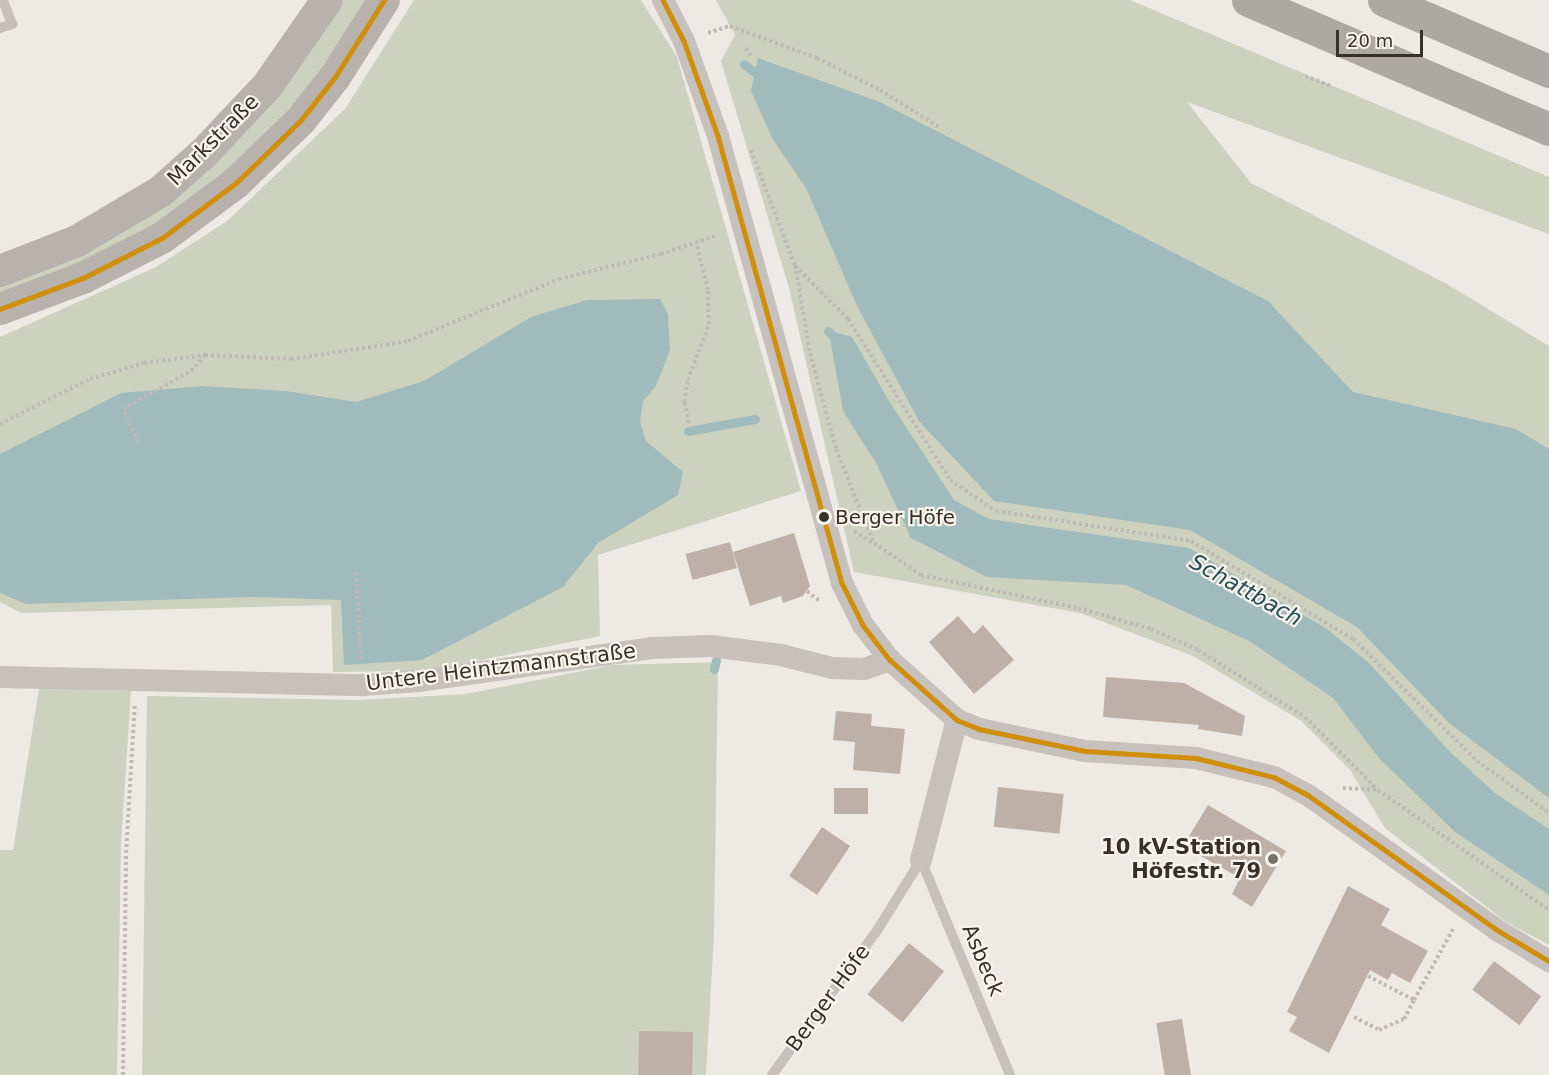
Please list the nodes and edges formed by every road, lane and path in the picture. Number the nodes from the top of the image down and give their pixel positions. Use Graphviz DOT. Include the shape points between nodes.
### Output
graph roads {
  1 [pos="3,0"];
  2 [pos="327,0"];
  3 [pos="384,0"];
  4 [pos="663,0"];
  5 [pos="1248,0"];
  6 [pos="1384,0"];
  7 [pos="0,28"];
  8 [pos="684,41"];
  9 [pos="746,48"];
  10 [pos="751,57"];
  11 [pos="1549,71"];
  12 [pos="1305,76"];
  13 [pos="1331,86"];
  14 [pos="939,127"];
  15 [pos="1549,129"];
  16 [pos="785,235"];
  17 [pos="795,265"];
  18 [pos="0,271"];
  19 [pos="0,309"];
  20 [pos="205,355"];
  21 [pos="689,423"];
  22 [pos="0,424"];
  23 [pos="138,442"];
  24 [pos="356,572"];
  25 [pos="890,660"];
  26 [pos="0,677"];
  27 [pos="363,685"];
  28 [pos="134,717"];
  29 [pos="957,720"];
  30 [pos="1549,813"];
  31 [pos="921,860"];
  32 [pos="1549,910"];
  33 [pos="1449,938"];
  34 [pos="1549,961"];
  35 [pos="1368,976"];
  36 [pos="1414,1000"];
  37 [pos="1354,1017"];
  38 [pos="123,1075"];
  39 [pos="772,1075"];
  40 [pos="1010,1075"];
  1 -- 7 [label="lane" via="12,24"];
  2 -- 18 [label="main road, Markstraße" via="268,85 204,153 160,192 77,241"];
  3 -- 19 [label="main road, Markstraße" via="321,94 236,183 162,238 83,278"];
  4 -- 8 [label="street"];
  5 -- 15 [label="highway"];
  6 -- 11 [label="highway"];
  8 -- 14 [label="path" via="730,26 817,58 880,90"];
  8 -- 25 [label="street" via="741,214 842,583 863,625"];
  9 -- 10 [label="path"];
  12 -- 13 [label="path"];
  16 -- 17 [label="path"];
  17 -- 30 [label="path" via="848,320 951,480 996,511 1191,541 1353,639 1478,760"];
  17 -- 32 [label="path" via="810,353 836,449 874,543 888,557 921,575 1078,608 1151,629 1198,650 1305,717 1378,790"];
  20 -- 21 [label="path" via="291,359 408,341 560,279 696,242 708,290 709,324 688,380 684,402"];
  20 -- 22 [label="path" via="144,363 90,379"];
  20 -- 23 [label="path" via="191,370 123,409"];
  24 -- 27 [label="path"];
  25 -- 27 [label="street, Untere Heintzmannstraße" via="864,669 832,668 781,655 711,646 652,648 418,681"];
  25 -- 29 [label="street"];
  26 -- 27 [label="street, Untere Heintzmannstraße"];
  28 -- 38 [label="path" via="126,853"];
  29 -- 31 [label="street, Berger Höfe"];
  29 -- 34 [label="street" via="1025,741 1085,751 1196,758 1274,777 1308,795 1497,930"];
  31 -- 39 [label="lane, Berger Höfe" via="878,929"];
  31 -- 40 [label="lane, Asbeck"];
  33 -- 36 [label="path"];
  35 -- 36 [label="path"];
  36 -- 37 [label="path" via="1404,1019 1379,1030"];
}
